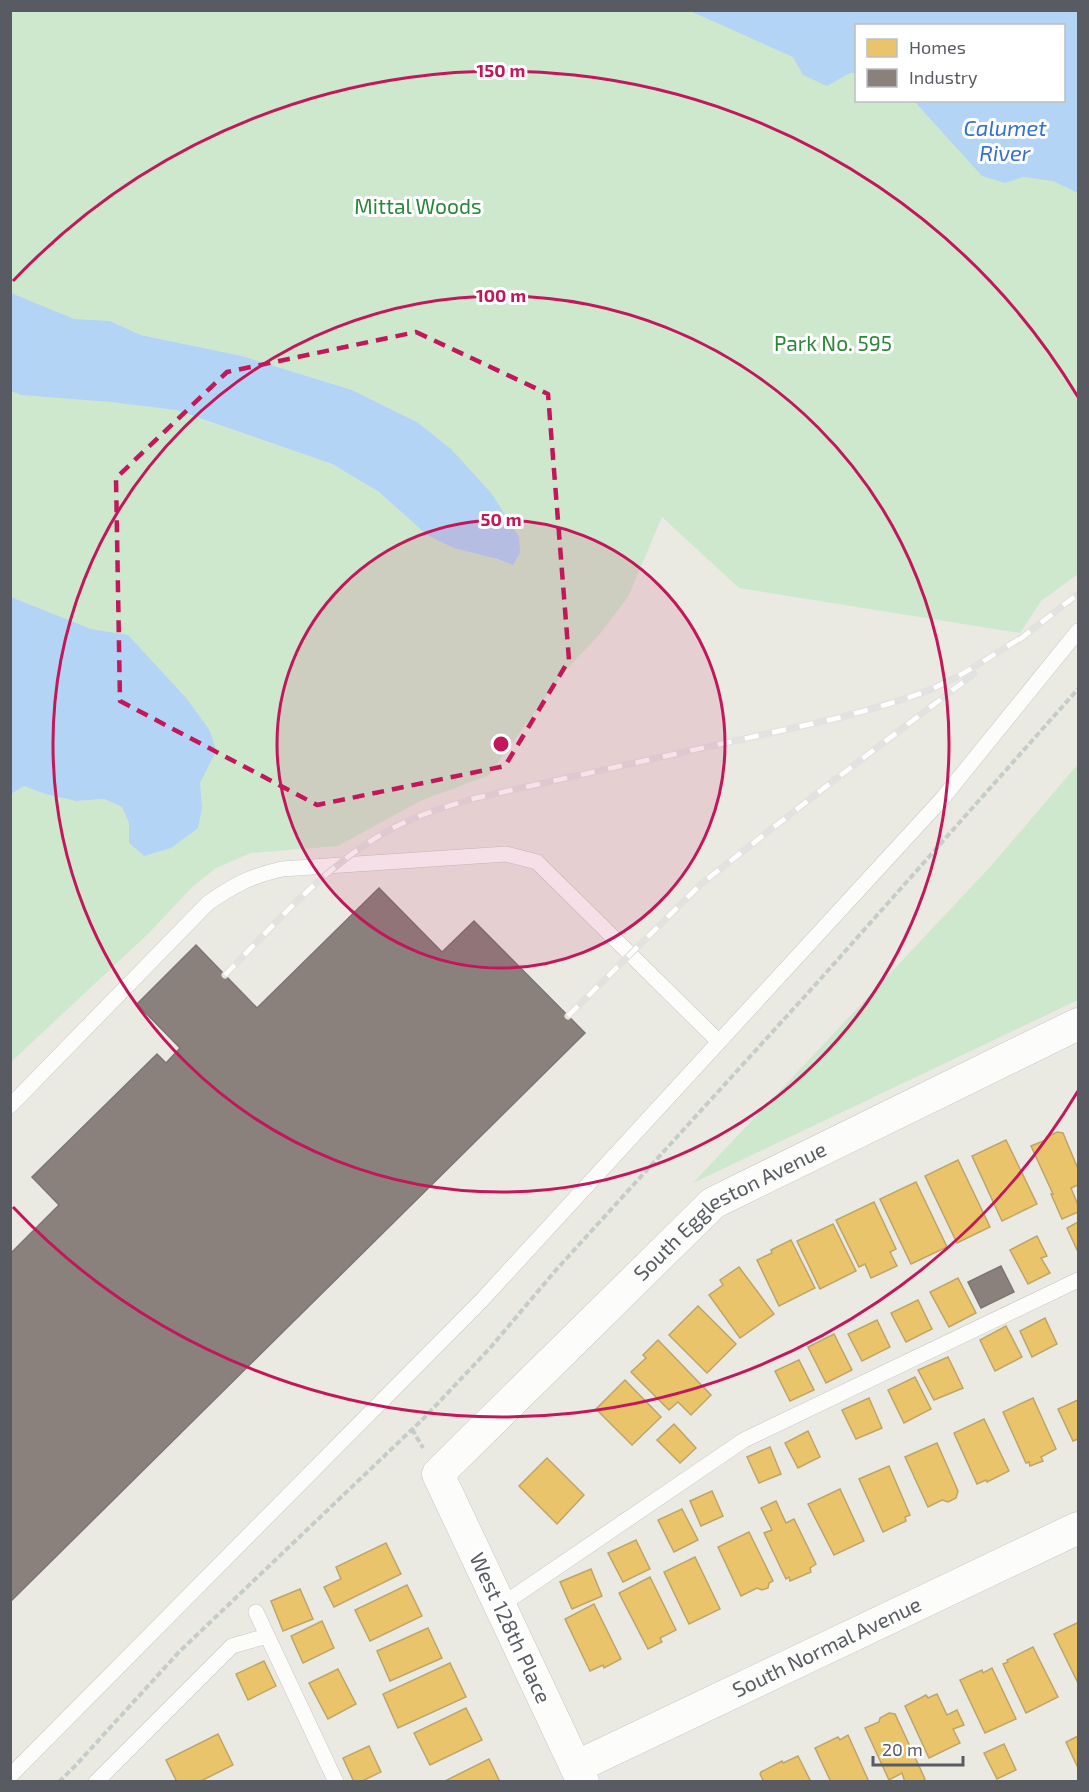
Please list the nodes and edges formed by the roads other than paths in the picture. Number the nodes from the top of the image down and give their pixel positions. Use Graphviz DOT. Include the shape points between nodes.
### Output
graph roads {
  1 [pos="1078,631"];
  2 [pos="1078,1024"];
  3 [pos="718,1041"];
  4 [pos="10,1106"];
  5 [pos="1078,1280"];
  6 [pos="438,1474"];
  7 [pos="1078,1528"];
  8 [pos="500,1606"];
  9 [pos="256,1612"];
  10 [pos="267,1636"];
  11 [pos="580,1774"];
  12 [pos="10,1776"];
  13 [pos="96,1782"];
  14 [pos="336,1782"];
  1 -- 3 [label="lane" via="942,799"];
  2 -- 6 [label="street, South Eggleston Avenue" via="713,1203"];
  3 -- 4 [label="lane" via="537,862 506,854 282,869 257,875 208,903"];
  3 -- 12 [label="lane" via="481,1301"];
  5 -- 8 [label="lane" via="744,1440"];
  6 -- 8 [label="street, West 128th Place"];
  7 -- 11 [label="street, South Normal Avenue"];
  8 -- 11 [label="street, West 128th Place"];
  9 -- 10 [label="lane"];
  10 -- 13 [label="lane" via="232,1646"];
  10 -- 14 [label="lane"];
}
